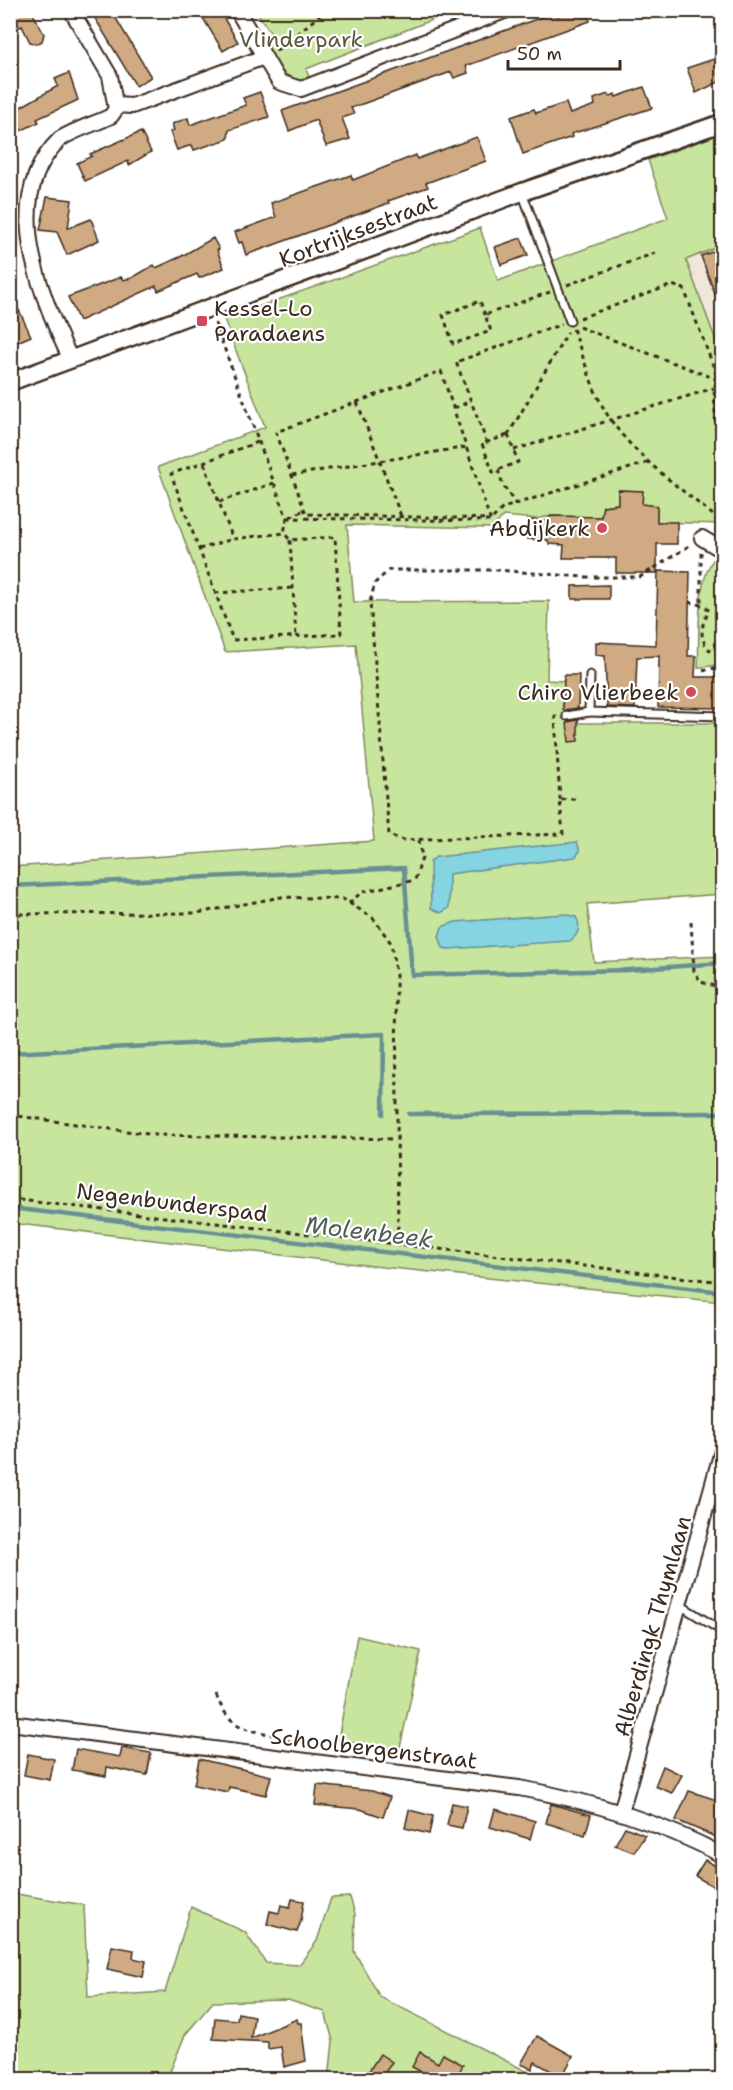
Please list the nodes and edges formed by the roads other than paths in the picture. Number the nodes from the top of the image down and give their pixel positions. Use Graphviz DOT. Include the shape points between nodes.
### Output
graph roads {
  1 [pos="71,10"];
  2 [pos="237,10"];
  3 [pos="507,10"];
  4 [pos="264,57"];
  5 [pos="116,105"];
  6 [pos="723,123"];
  7 [pos="522,192"];
  8 [pos="570,321"];
  9 [pos="71,360"];
  10 [pos="10,382"];
  11 [pos="723,538"];
  12 [pos="723,550"];
  13 [pos="590,675"];
  14 [pos="589,712"];
  15 [pos="723,716"];
  16 [pos="567,717"];
  17 [pos="723,1451"];
  18 [pos="680,1605"];
  19 [pos="723,1631"];
  20 [pos="10,1723"];
  21 [pos="621,1812"];
  22 [pos="723,1855"];
  1 -- 5 [label="street" via="110,76"];
  2 -- 4 [label="street"];
  3 -- 4 [label="street" via="301,89 279,82"];
  4 -- 5 [label="street" via="132,106"];
  5 -- 9 [label="street" via="111,116 62,138 40,156 16,199 17,243"];
  6 -- 7 [label="street, Kortrijksestraat"];
  7 -- 8 [label="lane"];
  7 -- 9 [label="street, Kortrijksestraat"];
  9 -- 10 [label="street, Kortrijksestraat"];
  11 -- 12 [label="street" via="702,538"];
  13 -- 14 [label="lane"];
  14 -- 15 [label="lane"];
  14 -- 16 [label="lane"];
  17 -- 18 [label="street, Alberdingk Thymlaan"];
  18 -- 19 [label="lane"];
  18 -- 21 [label="street, Alberdingk Thymlaan"];
  20 -- 21 [label="street, Schoolbergenstraat" via="519,1788 576,1798"];
  21 -- 22 [label="street, Schoolbergenstraat"];
}
